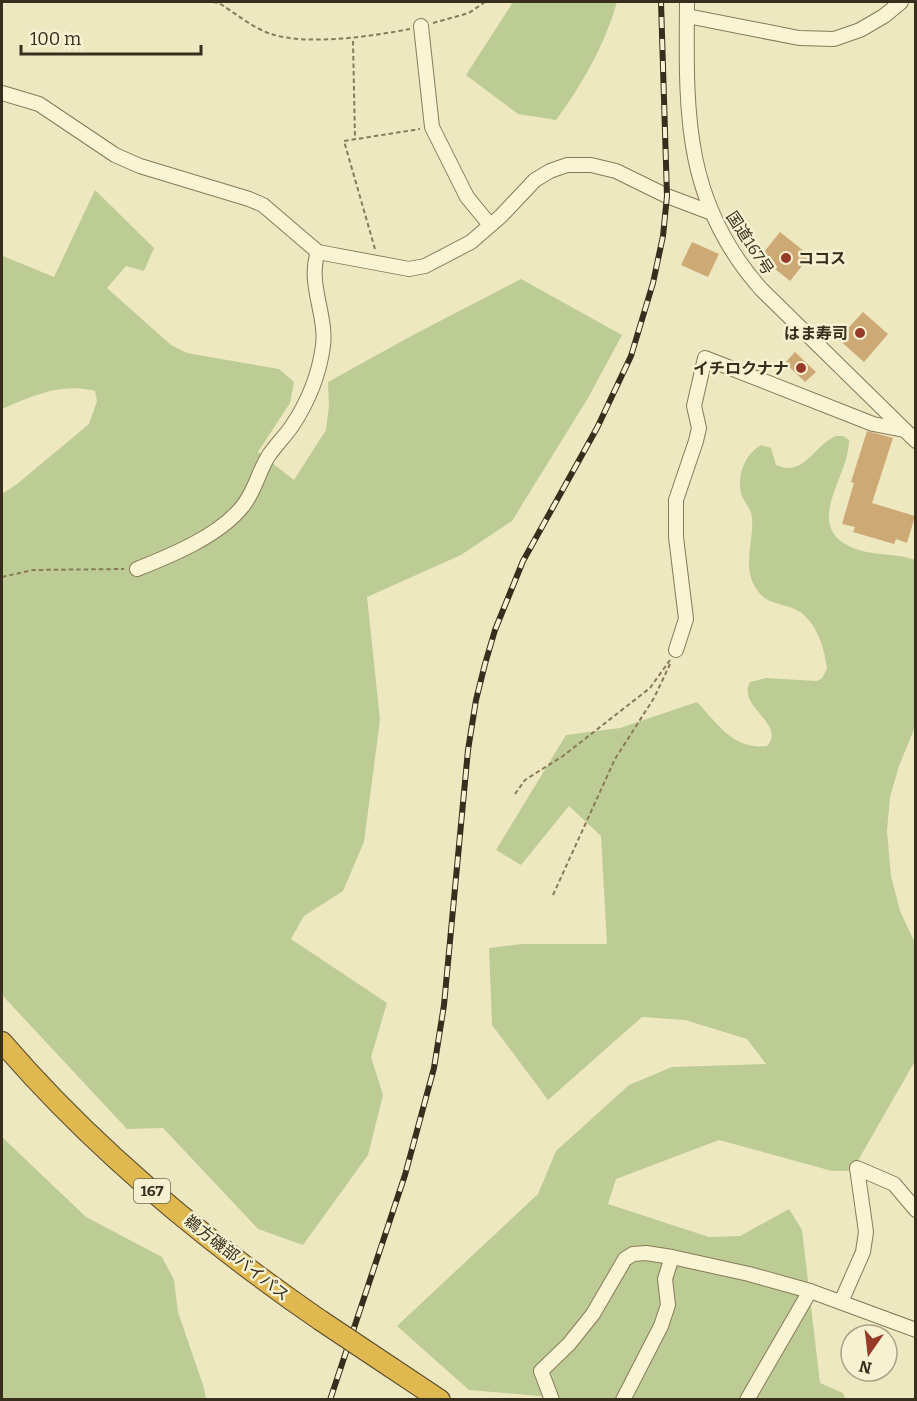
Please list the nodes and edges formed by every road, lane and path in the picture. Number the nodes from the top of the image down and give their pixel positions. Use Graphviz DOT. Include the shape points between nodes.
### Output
graph roads {
  1 [pos="213,2"];
  2 [pos="485,2"];
  3 [pos="901,2"];
  4 [pos="687,9"];
  5 [pos="421,26"];
  6 [pos="353,41"];
  7 [pos="2,93"];
  8 [pos="432,128"];
  9 [pos="355,139"];
  10 [pos="711,213"];
  11 [pos="490,225"];
  12 [pos="318,252"];
  13 [pos="379,265"];
  14 [pos="904,430"];
  15 [pos="915,441"];
  16 [pos="137,569"];
  17 [pos="2,577"];
  18 [pos="676,650"];
  19 [pos="515,794"];
  20 [pos="553,894"];
  21 [pos="2,1042"];
  22 [pos="915,1210"];
  23 [pos="672,1257"];
  24 [pos="810,1291"];
  25 [pos="841,1302"];
  26 [pos="915,1330"];
  27 [pos="440,1400"];
  28 [pos="552,1400"];
  29 [pos="624,1400"];
  30 [pos="747,1400"];
  1 -- 5 [label="path" via="273,35 297,38 356,38"];
  2 -- 5 [label="path" via="469,13"];
  3 -- 4 [label="street" via="860,30 834,39 799,38"];
  4 -- 10 [label="street, 国道167号" via="692,142"];
  5 -- 8 [label="street"];
  6 -- 9 [label="path"];
  7 -- 12 [label="street" via="39,104 115,155 140,166 263,205"];
  8 -- 9 [label="path"];
  8 -- 11 [label="street" via="467,197"];
  9 -- 13 [label="path" via="344,141"];
  10 -- 11 [label="street" via="616,171 580,164 544,174"];
  10 -- 14 [label="street, 国道167号" via="750,277"];
  11 -- 13 [label="street" via="471,242 421,268"];
  12 -- 13 [label="street"];
  12 -- 16 [label="street" via="314,269 324,329 310,394 269,454 242,507 203,537"];
  14 -- 15 [label="street, 国道167号"];
  14 -- 18 [label="street" via="873,424 705,358 694,406 699,428 676,500 676,537 686,619"];
  16 -- 17 [label="path" via="33,570"];
  18 -- 19 [label="path" via="650,688 563,756 525,780"];
  18 -- 20 [label="path" via="654,698 615,759"];
  21 -- 27 [label="highway, 鵜方磯部バイパス / 167, bridge" via="129,1171 204,1233 280,1292"];
  22 -- 25 [label="street" via="894,1184 857,1168 866,1232 863,1252"];
  23 -- 24 [label="street"];
  23 -- 28 [label="street" via="646,1253 625,1259 593,1314 541,1371"];
  23 -- 29 [label="street" via="665,1279 668,1305 661,1326"];
  24 -- 25 [label="street"];
  24 -- 30 [label="street"];
  25 -- 26 [label="street"];
}
